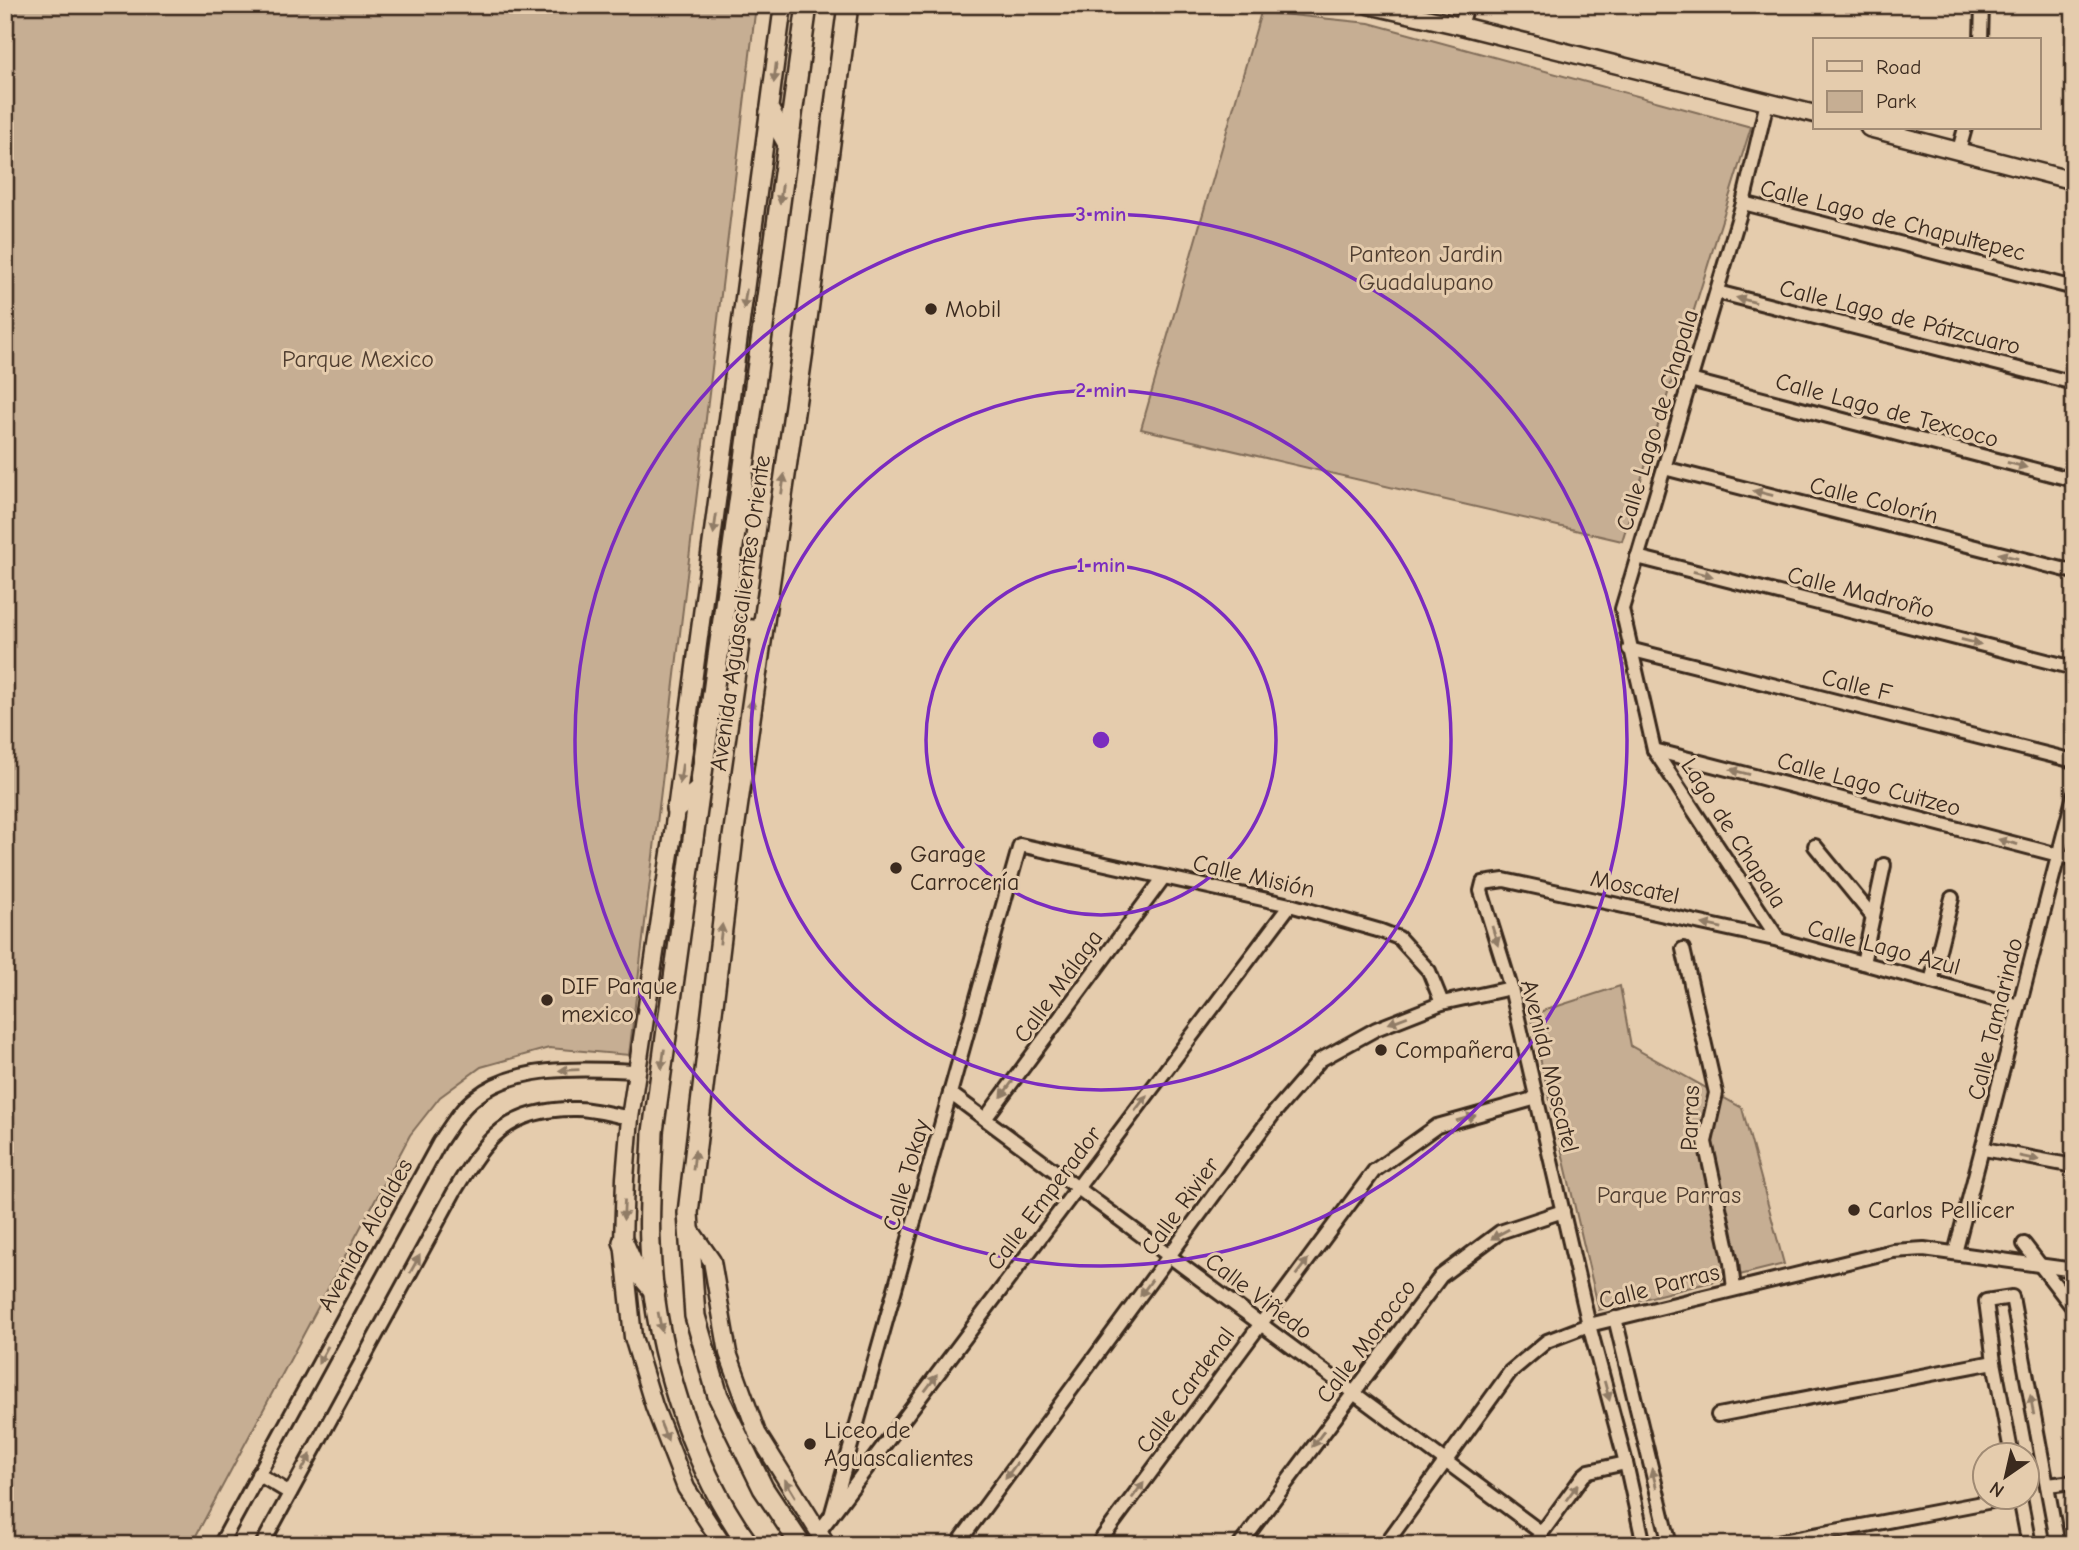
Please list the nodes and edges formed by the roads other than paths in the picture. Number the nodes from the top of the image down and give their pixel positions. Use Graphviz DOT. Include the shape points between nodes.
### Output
graph roads {
  1 [pos="783,5"];
  2 [pos="807,5"];
  3 [pos="848,5"];
  4 [pos="1368,5"];
  5 [pos="1468,5"];
  6 [pos="1982,5"];
  7 [pos="1401,8"];
  8 [pos="1461,26"];
  9 [pos="1981,38"];
  10 [pos="1767,102"];
  11 [pos="770,112"];
  12 [pos="1813,114"];
  13 [pos="1877,130"];
  14 [pos="1964,130"];
  15 [pos="788,144"];
  16 [pos="1959,150"];
  17 [pos="2074,181"];
  18 [pos="1743,203"];
  19 [pos="2074,288"];
  20 [pos="1717,292"];
  21 [pos="1690,380"];
  22 [pos="2074,383"];
  23 [pos="1664,468"];
  24 [pos="2074,480"];
  25 [pos="1637,557"];
  26 [pos="2074,572"];
  27 [pos="722,627"];
  28 [pos="762,631"];
  29 [pos="1629,649"];
  30 [pos="2074,668"];
  31 [pos="1654,750"];
  32 [pos="2074,761"];
  33 [pos="699,790"];
  34 [pos="2074,795"];
  35 [pos="676,809"];
  36 [pos="1020,845"];
  37 [pos="1815,846"];
  38 [pos="2058,855"];
  39 [pos="2074,859"];
  40 [pos="1884,865"];
  41 [pos="1164,877"];
  42 [pos="1483,883"];
  43 [pos="1952,898"];
  44 [pos="1290,905"];
  45 [pos="1873,917"];
  46 [pos="1779,940"];
  47 [pos="1683,949"];
  48 [pos="1863,963"];
  49 [pos="1931,982"];
  50 [pos="1511,988"];
  51 [pos="1442,1003"];
  52 [pos="2019,1006"];
  53 [pos="637,1071"];
  54 [pos="950,1093"];
  55 [pos="1537,1098"];
  56 [pos="630,1118"];
  57 [pos="985,1119"];
  58 [pos="1984,1149"];
  59 [pos="2074,1166"];
  60 [pos="1078,1188"];
  61 [pos="1563,1211"];
  62 [pos="689,1228"];
  63 [pos="623,1242"];
  64 [pos="2024,1244"];
  65 [pos="1955,1253"];
  66 [pos="1170,1256"];
  67 [pos="2041,1266"];
  68 [pos="2074,1270"];
  69 [pos="1734,1289"];
  70 [pos="655,1292"];
  71 [pos="2074,1309"];
  72 [pos="1615,1318"];
  73 [pos="1260,1323"];
  74 [pos="1589,1325"];
  75 [pos="1994,1362"];
  76 [pos="1353,1392"];
  77 [pos="1718,1415"];
  78 [pos="2009,1442"];
  79 [pos="1447,1461"];
  80 [pos="1626,1463"];
  81 [pos="258,1475"];
  82 [pos="2074,1482"];
  83 [pos="2047,1485"];
  84 [pos="290,1493"];
  85 [pos="1970,1504"];
  86 [pos="2023,1512"];
  87 [pos="831,1516"];
  88 [pos="1542,1532"];
  89 [pos="823,1539"];
  90 [pos="220,1545"];
  91 [pos="262,1545"];
  92 [pos="723,1545"];
  93 [pos="749,1545"];
  94 [pos="801,1545"];
  95 [pos="957,1545"];
  96 [pos="1097,1545"];
  97 [pos="1240,1545"];
  98 [pos="1385,1545"];
  99 [pos="1533,1545"];
  100 [pos="1644,1545"];
  101 [pos="1670,1545"];
  102 [pos="1762,1545"];
  103 [pos="2029,1545"];
  104 [pos="2058,1545"];
  1 -- 11 [label="street, Avenida Aguascalientes Oriente, one-way"];
  2 -- 15 [label="main road, Avenida Aguascalientes Oriente"];
  28 -- 3 [label="main road, Avenida Aguascalientes Oriente, one-way"];
  4 -- 7 [label="street"];
  5 -- 8 [label="street"];
  6 -- 9 [label="street"];
  7 -- 8 [label="street"];
  8 -- 10 [label="street"];
  10 -- 12 [label="street"];
  10 -- 18 [label="street, Calle Lago de Chapala"];
  11 -- 15 [label="main road"];
  11 -- 35 [label="street, Avenida Aguascalientes Oriente, one-way"];
  13 -- 16 [label="street"];
  14 -- 16 [label="street"];
  15 -- 27 [label="main road, Avenida Aguascalientes Oriente, one-way"];
  16 -- 17 [label="street"];
  18 -- 19 [label="street, Calle Lago de Chapultepec"];
  18 -- 20 [label="street, Calle Lago de Chapala"];
  20 -- 21 [label="street, Calle Lago de Chapala"];
  22 -- 20 [label="street, Calle Lago de Pátzcuaro, one-way"];
  21 -- 23 [label="street, Calle Lago de Chapala"];
  21 -- 24 [label="street, Calle Lago de Texcoco, one-way"];
  23 -- 25 [label="street, Calle Lago de Chapala"];
  26 -- 23 [label="street, Calle Colorín, one-way"];
  25 -- 29 [label="street, Calle Lago de Chapala" via="1622,609"];
  25 -- 30 [label="street, Calle Madroño, one-way"];
  27 -- 28 [label="main road"];
  27 -- 33 [label="main road, Avenida Aguascalientes Oriente"];
  62 -- 28 [label="main road, Avenida Aguascalientes Oriente, one-way" via="702,1085"];
  29 -- 31 [label="street, Calle Lago de Chapala"];
  29 -- 32 [label="street, Calle F"];
  38 -- 31 [label="street, Calle Lago Cuitzeo, one-way"];
  31 -- 46 [label="street, Lago de Chapala"];
  33 -- 35 [label="main road"];
  33 -- 70 [label="main road, Avenida Aguascalientes Oriente, one-way" via="653,1132 650,1245"];
  34 -- 38 [label="street, Calle Tamarindo"];
  35 -- 53 [label="street, Avenida Aguascalientes Oriente"];
  36 -- 41 [label="street, Calle Misión"];
  36 -- 54 [label="street, Calle Tokay"];
  37 -- 45 [label="street"];
  38 -- 39 [label="street, Calle Lago Cuitzeo"];
  38 -- 52 [label="street, Calle Tamarindo"];
  40 -- 45 [label="street"];
  41 -- 44 [label="street, Calle Misión"];
  41 -- 57 [label="street, Calle Málaga, one-way"];
  46 -- 42 [label="street, Moscatel, one-way" via="1504,880"];
  42 -- 50 [label="street, Avenida Moscatel, one-way" via="1481,891"];
  43 -- 49 [label="street"];
  44 -- 51 [label="street, Calle Misión" via="1399,938 1429,971"];
  60 -- 44 [label="street, Calle Emperador, one-way"];
  45 -- 48 [label="street"];
  46 -- 48 [label="street, Calle Lago Azul"];
  47 -- 69 [label="street, Parras" via="1716,1093 1705,1142"];
  48 -- 49 [label="street, Calle Lago Azul"];
  49 -- 52 [label="street, Calle Lago Azul"];
  50 -- 51 [label="street, Calle Rivier"];
  50 -- 55 [label="street, Avenida Moscatel"];
  51 -- 66 [label="street, Calle Rivier, one-way" via="1376,1029 1320,1060 1275,1113"];
  52 -- 58 [label="street, Calle Tamarindo"];
  53 -- 56 [label="street, Avenida Aguascalientes Oriente"];
  53 -- 81 [label="street, Avenida Alcaldes, one-way" via="540,1071 497,1085 464,1108 439,1143"];
  54 -- 57 [label="street, Calle Viñedo"];
  54 -- 87 [label="street, Calle Tokay"];
  55 -- 61 [label="street, Avenida Moscatel"];
  73 -- 55 [label="street, Calle Cardenal, one-way" via="1374,1171 1437,1126"];
  56 -- 63 [label="street, Avenida Aguascalientes Oriente, one-way"];
  84 -- 56 [label="street, one-way" via="481,1149 503,1127 528,1114 577,1108"];
  57 -- 60 [label="street, Calle Viñedo"];
  58 -- 59 [label="street, one-way"];
  58 -- 65 [label="street, Calle Tamarindo"];
  60 -- 66 [label="street, Calle Viñedo"];
  87 -- 60 [label="street, Calle Emperador, one-way"];
  61 -- 74 [label="street, Avenida Moscatel"];
  61 -- 76 [label="street, Calle Morocco, one-way" via="1500,1232 1441,1276"];
  89 -- 62 [label="street, one-way" via="757,1433 728,1353 712,1261"];
  62 -- 94 [label="main road, Avenida Aguascalientes Oriente" via="695,1315 718,1396 763,1488"];
  63 -- 70 [label="main road" via="634,1267"];
  63 -- 92 [label="street, Avenida Aguascalientes Oriente, one-way" via="633,1337 654,1406 686,1488"];
  64 -- 67 [label="street"];
  65 -- 67 [label="street, Calle Parras"];
  65 -- 69 [label="street, Calle Parras" via="1893,1251"];
  66 -- 73 [label="street, Calle Viñedo"];
  66 -- 95 [label="street, Calle Rivier, one-way"];
  67 -- 68 [label="street, Calle Parras"];
  67 -- 71 [label="street"];
  69 -- 72 [label="street, Calle Parras"];
  70 -- 93 [label="main road, Avenida Aguascalientes Oriente, one-way" via="675,1393 702,1465"];
  72 -- 74 [label="street, Calle Parras"];
  101 -- 72 [label="street, one-way"];
  73 -- 76 [label="street, Calle Viñedo"];
  96 -- 73 [label="street, Calle Cardenal, one-way"];
  74 -- 79 [label="street, Calle Parras" via="1547,1341 1510,1372"];
  74 -- 80 [label="street, Avenida Moscatel, one-way"];
  75 -- 77 [label="street"];
  75 -- 78 [label="street"];
  83 -- 75 [label="street, one-way" via="2012,1297 1986,1301"];
  76 -- 79 [label="street, Calle Viñedo"];
  76 -- 97 [label="street, Calle Morocco, one-way"];
  79 -- 88 [label="street, Calle Viñedo"];
  79 -- 98 [label="street, Calle Parras"];
  88 -- 80 [label="street, one-way" via="1589,1471"];
  80 -- 100 [label="street, Avenida Moscatel"];
  81 -- 84 [label="street"];
  81 -- 90 [label="street, Avenida Alcaldes"];
  82 -- 83 [label="street"];
  83 -- 104 [label="street"];
  84 -- 91 [label="street"];
  85 -- 102 [label="street"];
  86 -- 103 [label="street"];
  87 -- 89 [label="street, Calle Emperador"];
  88 -- 99 [label="street"];
}
